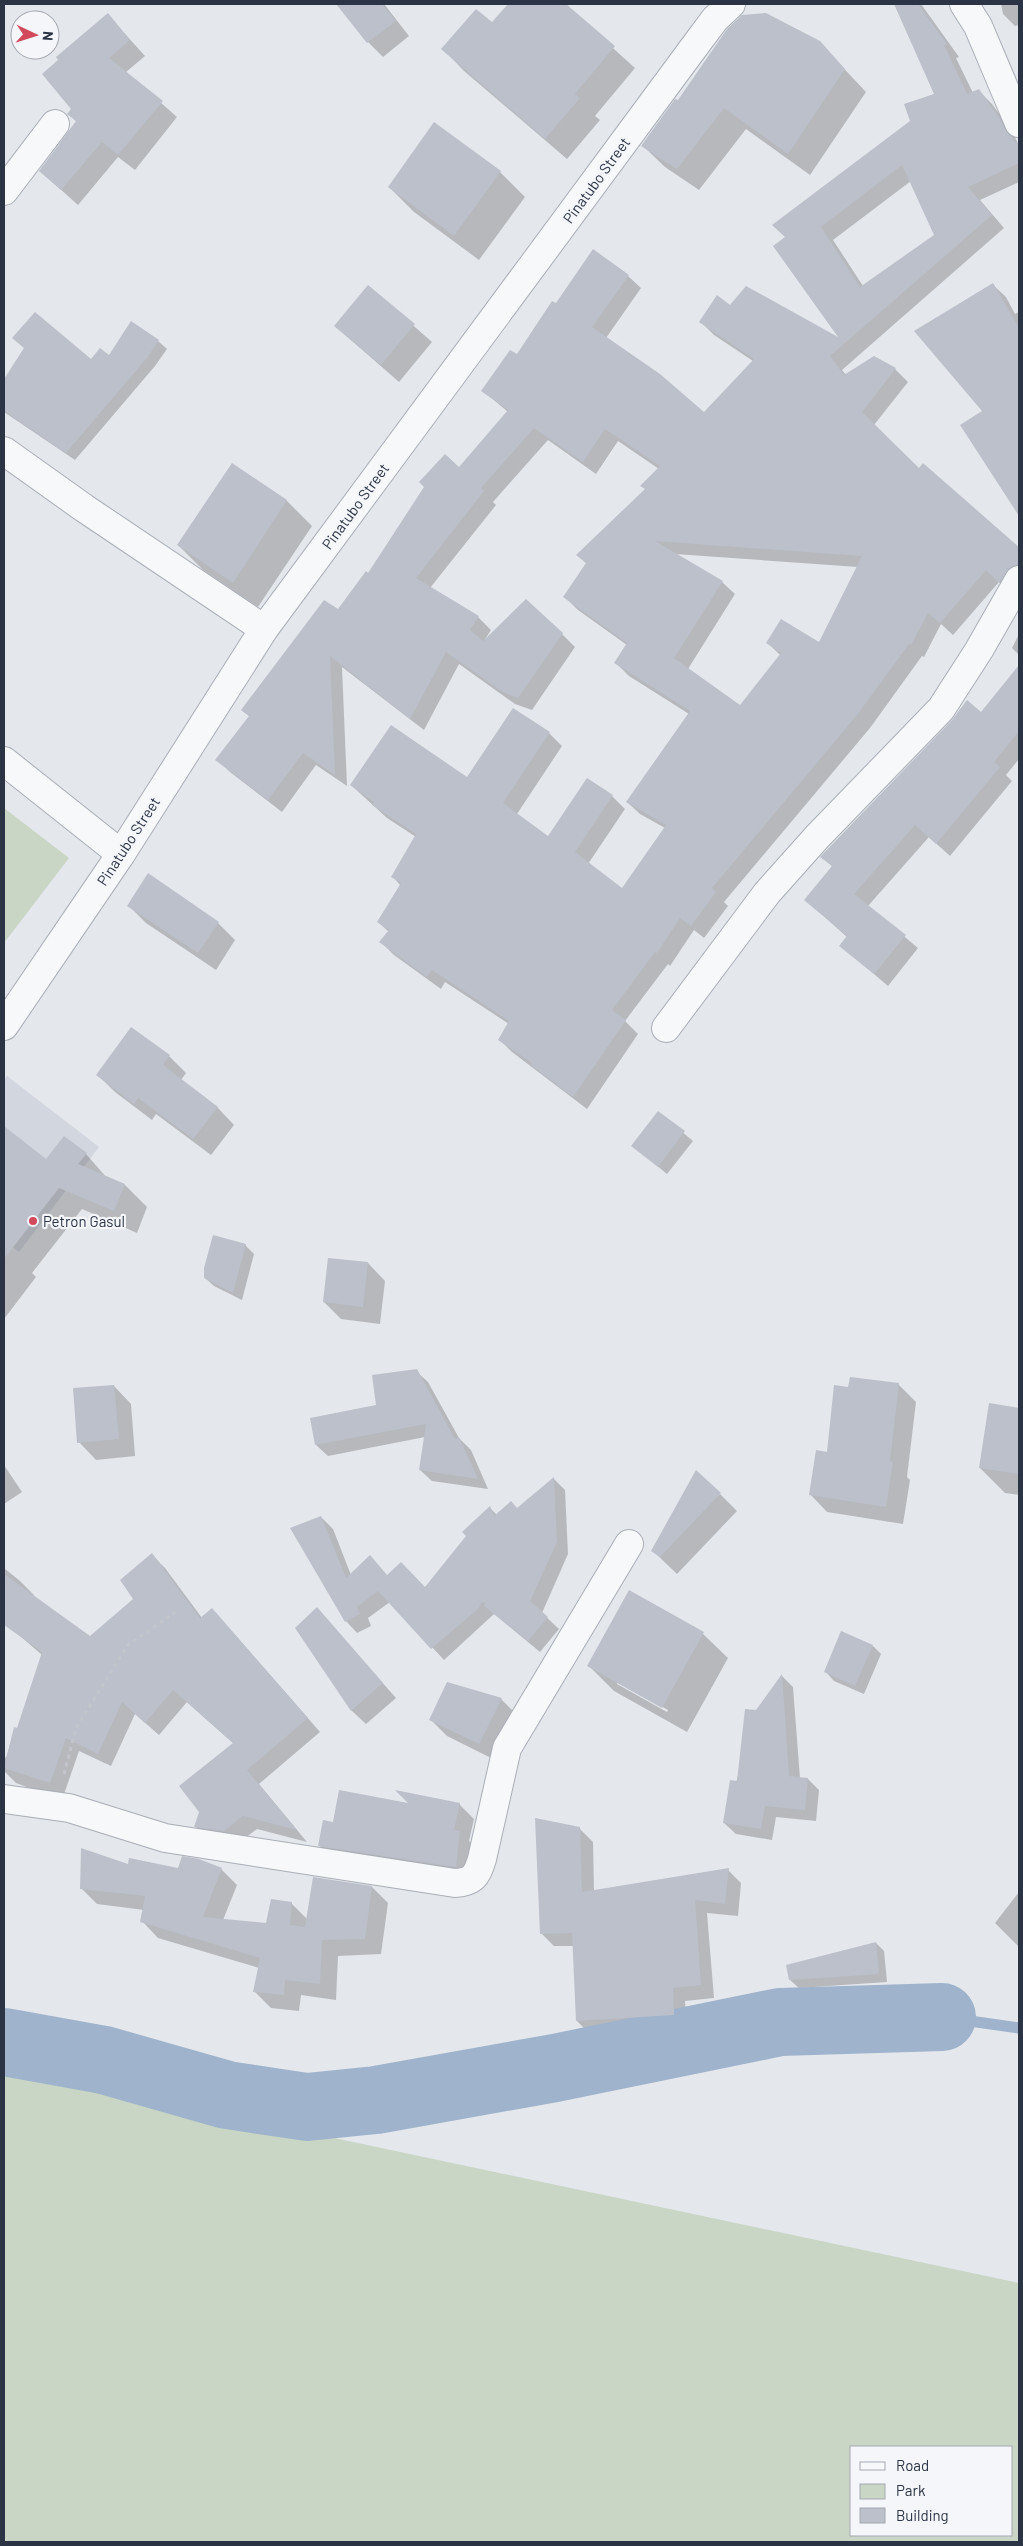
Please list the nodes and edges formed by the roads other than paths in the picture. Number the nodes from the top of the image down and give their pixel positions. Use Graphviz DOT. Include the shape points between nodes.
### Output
graph roads {
  1 [pos="732,4"];
  2 [pos="964,4"];
  3 [pos="1019,123"];
  4 [pos="55,124"];
  5 [pos="4,191"];
  6 [pos="4,452"];
  7 [pos="1019,580"];
  8 [pos="264,629"];
  9 [pos="4,761"];
  10 [pos="120,854"];
  11 [pos="4,1026"];
  12 [pos="666,1028"];
  13 [pos="629,1544"];
  14 [pos="4,1799"];
  1 -- 8 [label="street, Pinatubo Street" via="705,32"];
  2 -- 3 [label="street" via="978,26"];
  4 -- 5 [label="street"];
  6 -- 8 [label="street"];
  7 -- 12 [label="street" via="941,709 817,837 767,894"];
  8 -- 10 [label="street, Pinatubo Street"];
  9 -- 10 [label="street"];
  10 -- 11 [label="street, Pinatubo Street"];
  13 -- 14 [label="street" via="507,1748 478,1875 468,1882 455,1884 165,1838 69,1808"];
}
